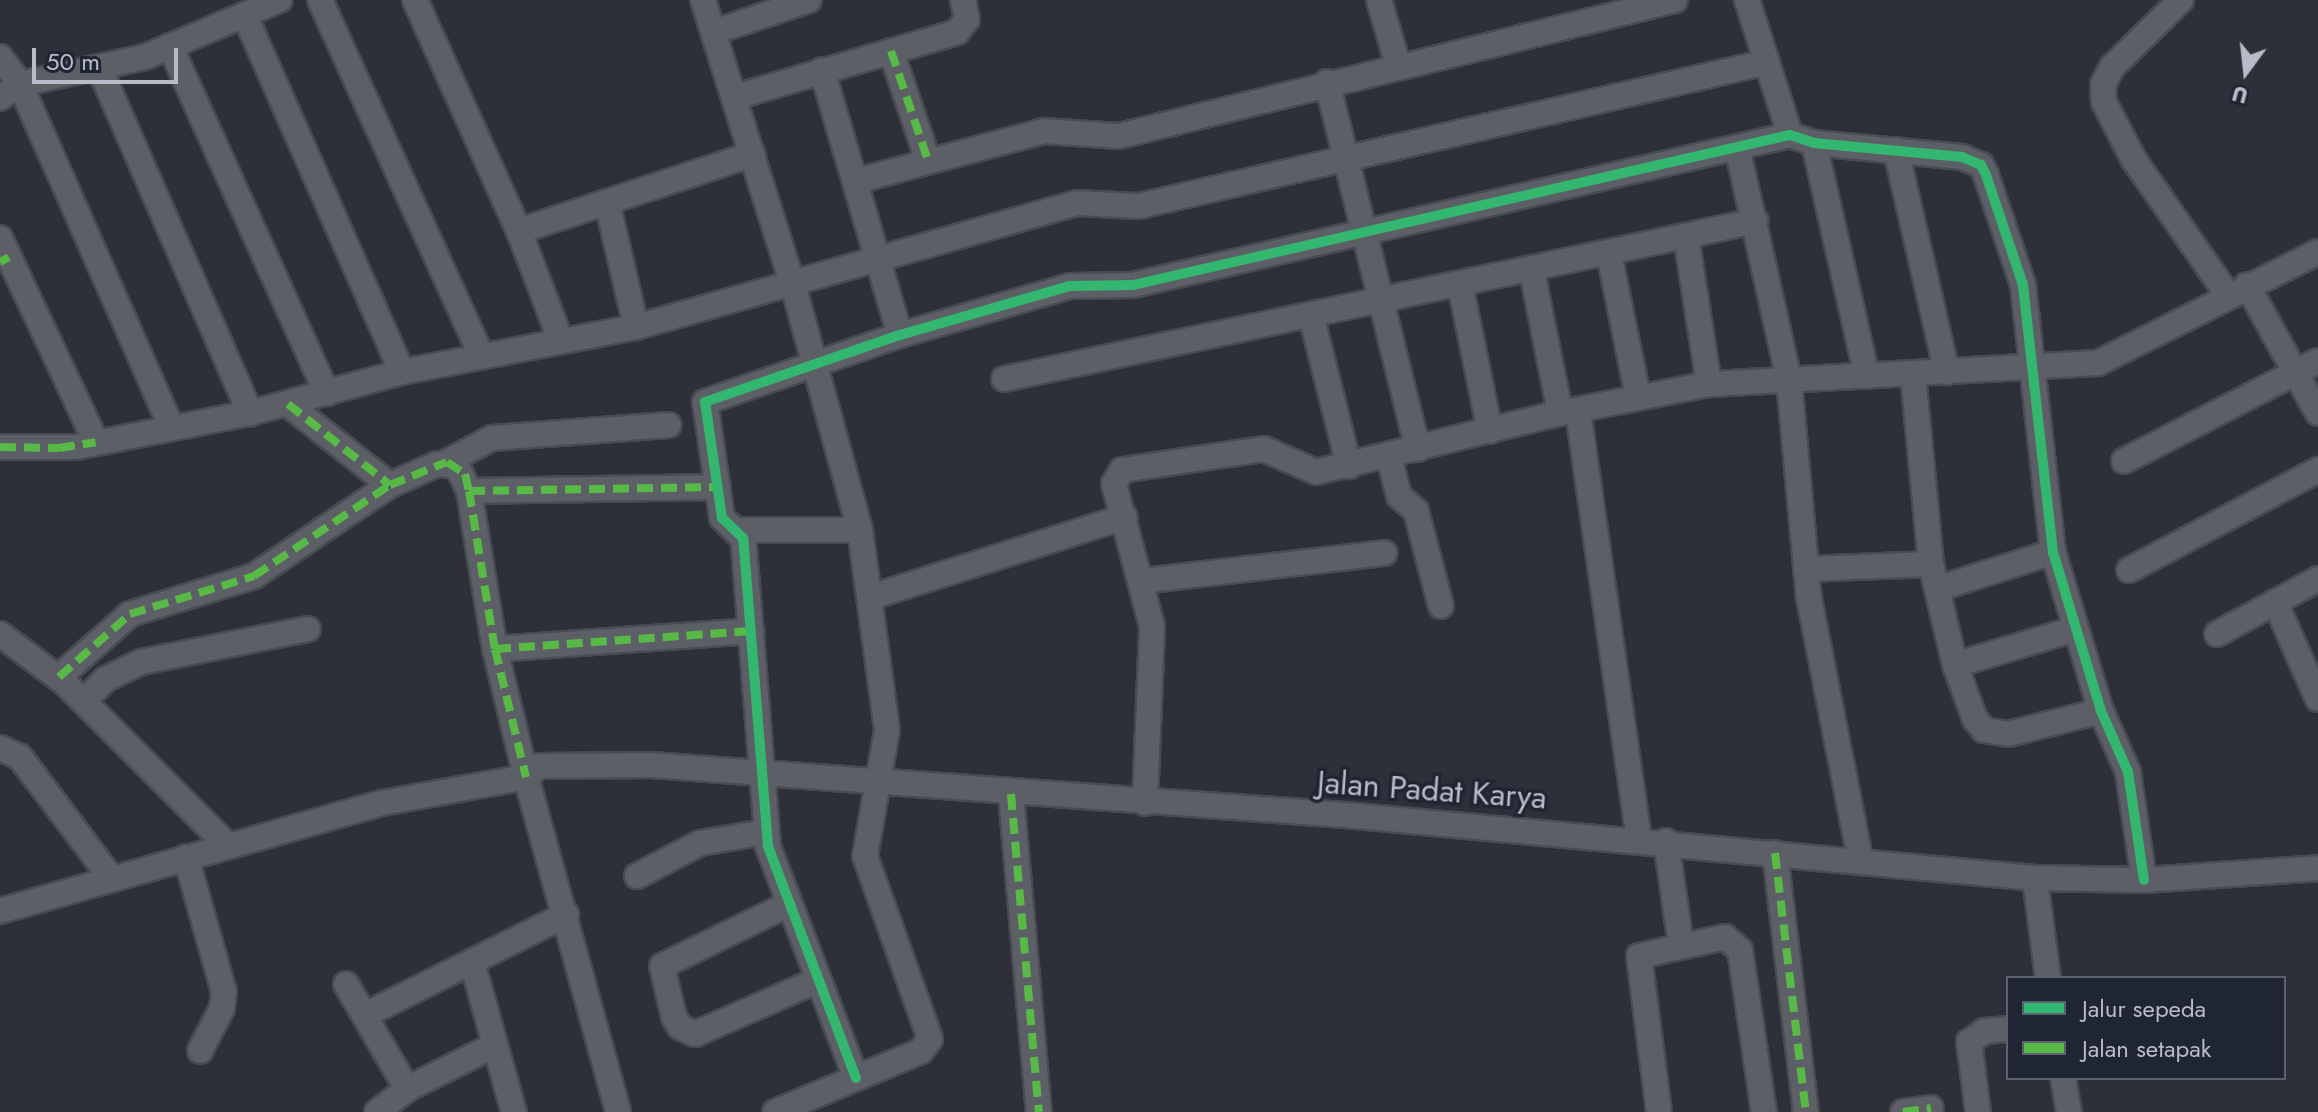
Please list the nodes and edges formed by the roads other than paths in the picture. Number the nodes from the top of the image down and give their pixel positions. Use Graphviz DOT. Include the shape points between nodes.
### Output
graph roads {
  1 [pos="279,0"];
  2 [pos="320,0"];
  3 [pos="415,0"];
  4 [pos="703,0"];
  5 [pos="809,0"];
  6 [pos="963,0"];
  7 [pos="1379,0"];
  8 [pos="1675,0"];
  9 [pos="1747,0"];
  10 [pos="2181,0"];
  11 [pos="245,16"];
  12 [pos="714,32"];
  13 [pos="170,46"];
  14 [pos="891,51"];
  15 [pos="0,57"];
  16 [pos="1767,62"];
  17 [pos="1398,65"];
  18 [pos="99,67"];
  19 [pos="822,70"];
  20 [pos="1327,82"];
  21 [pos="20,84"];
  22 [pos="735,97"];
  23 [pos="0,98"];
  24 [pos="1790,135"];
  25 [pos="1814,143"];
  26 [pos="1737,147"];
  27 [pos="1896,150"];
  28 [pos="753,154"];
  29 [pos="1346,158"];
  30 [pos="928,160"];
  31 [pos="856,181"];
  32 [pos="607,202"];
  33 [pos="1756,221"];
  34 [pos="519,231"];
  35 [pos="1364,234"];
  36 [pos="1686,236"];
  37 [pos="3,252"];
  38 [pos="2318,252"];
  39 [pos="1609,254"];
  40 [pos="880,259"];
  41 [pos="1532,271"];
  42 [pos="1460,284"];
  43 [pos="793,285"];
  44 [pos="2237,290"];
  45 [pos="1381,301"];
  46 [pos="1311,315"];
  47 [pos="636,327"];
  48 [pos="900,335"];
  49 [pos="561,341"];
  50 [pos="481,355"];
  51 [pos="2318,361"];
  52 [pos="816,362"];
  53 [pos="2034,367"];
  54 [pos="402,372"];
  55 [pos="1947,372"];
  56 [pos="2295,372"];
  57 [pos="1913,374"];
  58 [pos="1867,376"];
  59 [pos="1004,379"];
  60 [pos="1789,380"];
  61 [pos="1709,384"];
  62 [pos="327,393"];
  63 [pos="1638,396"];
  64 [pos="288,404"];
  65 [pos="1569,412"];
  66 [pos="250,413"];
  67 [pos="2318,413"];
  68 [pos="669,425"];
  69 [pos="172,428"];
  70 [pos="1490,431"];
  71 [pos="96,442"];
  72 [pos="0,447"];
  73 [pos="1418,449"];
  74 [pos="1389,456"];
  75 [pos="2124,461"];
  76 [pos="447,462"];
  77 [pos="1349,466"];
  78 [pos="2318,470"];
  79 [pos="390,485"];
  80 [pos="718,487"];
  81 [pos="469,491"];
  82 [pos="1125,517"];
  83 [pos="738,530"];
  84 [pos="860,530"];
  85 [pos="2053,552"];
  86 [pos="1384,553"];
  87 [pos="1931,564"];
  88 [pos="1806,569"];
  89 [pos="2129,570"];
  90 [pos="2318,579"];
  91 [pos="1142,581"];
  92 [pos="1937,589"];
  93 [pos="871,597"];
  94 [pos="2275,602"];
  95 [pos="1441,606"];
  96 [pos="308,629"];
  97 [pos="2074,629"];
  98 [pos="751,631"];
  99 [pos="0,634"];
  100 [pos="2217,634"];
  101 [pos="495,649"];
  102 [pos="1955,665"];
  103 [pos="59,677"];
  104 [pos="2318,699"];
  105 [pos="84,701"];
  106 [pos="2101,711"];
  107 [pos="0,748"];
  108 [pos="532,772"];
  109 [pos="761,774"];
  110 [pos="879,786"];
  111 [pos="1011,794"];
  112 [pos="1145,803"];
  113 [pos="766,832"];
  114 [pos="1639,839"];
  115 [pos="1666,841"];
  116 [pos="226,844"];
  117 [pos="1775,853"];
  118 [pos="186,857"];
  119 [pos="1861,862"];
  120 [pos="2318,868"];
  121 [pos="637,876"];
  122 [pos="2035,878"];
  123 [pos="112,879"];
  124 [pos="2144,880"];
  125 [pos="789,904"];
  126 [pos="0,911"];
  127 [pos="566,915"];
  128 [pos="1681,945"];
  129 [pos="472,962"];
  130 [pos="2048,976"];
  131 [pos="816,981"];
  132 [pos="346,984"];
  133 [pos="365,1015"];
  134 [pos="2006,1029"];
  135 [pos="495,1045"];
  136 [pos="200,1051"];
  137 [pos="856,1078"];
  138 [pos="2063,1080"];
  139 [pos="407,1089"];
  140 [pos="1931,1108"];
  141 [pos="778,1111"];
  142 [pos="377,1112"];
  143 [pos="514,1112"];
  144 [pos="618,1112"];
  145 [pos="1039,1112"];
  146 [pos="1659,1112"];
  147 [pos="1764,1112"];
  148 [pos="1806,1112"];
  149 [pos="1903,1112"];
  150 [pos="1978,1112"];
  151 [pos="2069,1112"];
  1 -- 11 [label="street"];
  2 -- 50 [label="street"];
  3 -- 34 [label="street"];
  4 -- 12 [label="street"];
  5 -- 12 [label="street"];
  6 -- 14 [label="street" via="967,19 957,32"];
  7 -- 17 [label="street"];
  8 -- 17 [label="street"];
  9 -- 16 [label="street"];
  10 -- 44 [label="street" via="2112,67 2103,85 2104,102 2134,160"];
  11 -- 13 [label="street"];
  11 -- 54 [label="street"];
  12 -- 22 [label="street"];
  13 -- 18 [label="street"];
  13 -- 62 [label="street"];
  14 -- 19 [label="street"];
  14 -- 30 [label="street"];
  15 -- 21 [label="street"];
  16 -- 24 [label="street"];
  16 -- 29 [label="street"];
  17 -- 20 [label="street"];
  18 -- 21 [label="street"];
  18 -- 66 [label="street"];
  19 -- 22 [label="street"];
  19 -- 31 [label="street"];
  20 -- 29 [label="street"];
  20 -- 30 [label="street" via="1119,136 1044,131"];
  21 -- 23 [label="street"];
  21 -- 69 [label="street"];
  22 -- 28 [label="street"];
  24 -- 25 [label="street"];
  24 -- 26 [label="street"];
  25 -- 27 [label="street"];
  25 -- 58 [label="street"];
  26 -- 33 [label="street"];
  26 -- 35 [label="street"];
  27 -- 53 [label="street" via="1962,157 1981,165 2023,285"];
  27 -- 55 [label="street"];
  28 -- 32 [label="street"];
  28 -- 43 [label="street"];
  29 -- 35 [label="street"];
  29 -- 40 [label="street" via="1139,206 1077,203"];
  30 -- 31 [label="street"];
  31 -- 40 [label="street"];
  32 -- 34 [label="street"];
  32 -- 47 [label="street"];
  33 -- 36 [label="street"];
  33 -- 60 [label="street"];
  34 -- 49 [label="street"];
  35 -- 45 [label="street"];
  35 -- 48 [label="street" via="1133,285 1070,286"];
  36 -- 39 [label="street"];
  36 -- 61 [label="street"];
  37 -- 71 [label="street"];
  38 -- 44 [label="street"];
  39 -- 41 [label="street"];
  39 -- 63 [label="street"];
  40 -- 43 [label="street"];
  40 -- 48 [label="street"];
  41 -- 42 [label="street"];
  41 -- 65 [label="street"];
  42 -- 45 [label="street"];
  42 -- 70 [label="street"];
  43 -- 47 [label="street"];
  43 -- 52 [label="street"];
  44 -- 53 [label="street" via="2111,358"];
  44 -- 56 [label="street"];
  45 -- 46 [label="street"];
  45 -- 73 [label="street"];
  46 -- 59 [label="street"];
  46 -- 77 [label="street"];
  47 -- 49 [label="street"];
  48 -- 52 [label="street"];
  49 -- 50 [label="street"];
  50 -- 54 [label="street"];
  51 -- 56 [label="street"];
  52 -- 80 [label="street" via="705,402"];
  52 -- 84 [label="street"];
  53 -- 55 [label="street"];
  53 -- 85 [label="street"];
  54 -- 62 [label="street"];
  55 -- 57 [label="street"];
  56 -- 67 [label="street"];
  56 -- 75 [label="street"];
  57 -- 58 [label="street"];
  57 -- 87 [label="street"];
  58 -- 60 [label="street"];
  60 -- 61 [label="street"];
  60 -- 88 [label="street"];
  61 -- 63 [label="street"];
  62 -- 64 [label="street"];
  63 -- 65 [label="street"];
  64 -- 66 [label="street"];
  64 -- 79 [label="street"];
  65 -- 70 [label="street"];
  65 -- 114 [label="street"];
  66 -- 69 [label="street"];
  68 -- 76 [label="street" via="492,438"];
  69 -- 71 [label="street"];
  70 -- 73 [label="street"];
  71 -- 72 [label="street"];
  73 -- 74 [label="street"];
  74 -- 77 [label="street"];
  74 -- 95 [label="street" via="1399,496 1416,511"];
  76 -- 79 [label="street"];
  76 -- 81 [label="street" via="465,474"];
  77 -- 82 [label="street" via="1308,471 1264,449 1122,470 1114,484"];
  78 -- 89 [label="street"];
  79 -- 103 [label="street" via="254,576 130,614"];
  80 -- 81 [label="street"];
  80 -- 83 [label="street" via="722,518"];
  81 -- 101 [label="street"];
  82 -- 91 [label="street"];
  82 -- 93 [label="street"];
  83 -- 84 [label="street"];
  83 -- 98 [label="street"];
  84 -- 93 [label="street"];
  85 -- 92 [label="street"];
  85 -- 97 [label="street"];
  86 -- 91 [label="street"];
  87 -- 88 [label="street"];
  87 -- 92 [label="street"];
  88 -- 119 [label="street"];
  90 -- 94 [label="street"];
  91 -- 112 [label="street" via="1153,635"];
  92 -- 102 [label="street"];
  93 -- 110 [label="street" via="887,730"];
  94 -- 100 [label="street"];
  94 -- 104 [label="street"];
  96 -- 105 [label="street" via="141,662 106,679"];
  97 -- 102 [label="street"];
  97 -- 106 [label="street"];
  98 -- 101 [label="street"];
  98 -- 109 [label="street"];
  99 -- 103 [label="street"];
  101 -- 108 [label="street"];
  102 -- 106 [label="street" via="1975,719 1997,735"];
  103 -- 105 [label="street"];
  105 -- 116 [label="street"];
  106 -- 124 [label="street" via="2133,790"];
  107 -- 123 [label="street" via="20,757"];
  108 -- 109 [label="street, Jalan Padat Karya" via="651,765"];
  108 -- 116 [label="street, Jalan Padat Karya" via="382,803"];
  108 -- 127 [label="street"];
  109 -- 110 [label="street, Jalan Padat Karya"];
  109 -- 113 [label="street"];
  110 -- 111 [label="street, Jalan Padat Karya"];
  110 -- 137 [label="street" via="865,856 930,1039 921,1051"];
  111 -- 112 [label="street, Jalan Padat Karya"];
  111 -- 145 [label="street"];
  112 -- 114 [label="street, Jalan Padat Karya"];
  113 -- 121 [label="street" via="700,843"];
  113 -- 125 [label="street"];
  114 -- 115 [label="street, Jalan Padat Karya"];
  115 -- 117 [label="street, Jalan Padat Karya"];
  115 -- 128 [label="street"];
  116 -- 118 [label="street, Jalan Padat Karya"];
  117 -- 119 [label="street, Jalan Padat Karya"];
  117 -- 148 [label="street"];
  118 -- 123 [label="street, Jalan Padat Karya"];
  118 -- 136 [label="street" via="224,992 222,1008"];
  119 -- 122 [label="street, Jalan Padat Karya"];
  120 -- 124 [label="street, Jalan Padat Karya"];
  122 -- 124 [label="street, Jalan Padat Karya"];
  122 -- 130 [label="street"];
  123 -- 126 [label="street, Jalan Padat Karya"];
  125 -- 131 [label="street"];
  125 -- 131 [label="street" via="662,966 674,1017 682,1029 695,1034"];
  127 -- 129 [label="street"];
  127 -- 144 [label="street"];
  128 -- 146 [label="street" via="1646,951 1638,961"];
  128 -- 147 [label="street" via="1725,937 1738,945"];
  129 -- 133 [label="street"];
  129 -- 135 [label="street"];
  131 -- 137 [label="street"];
  132 -- 133 [label="street"];
  133 -- 139 [label="street"];
  134 -- 150 [label="street" via="1985,1031 1969,1042"];
  135 -- 139 [label="street"];
  135 -- 143 [label="street"];
  137 -- 141 [label="street"];
  138 -- 151 [label="street"];
  139 -- 142 [label="street"];
  140 -- 149 [label="street"];
}
